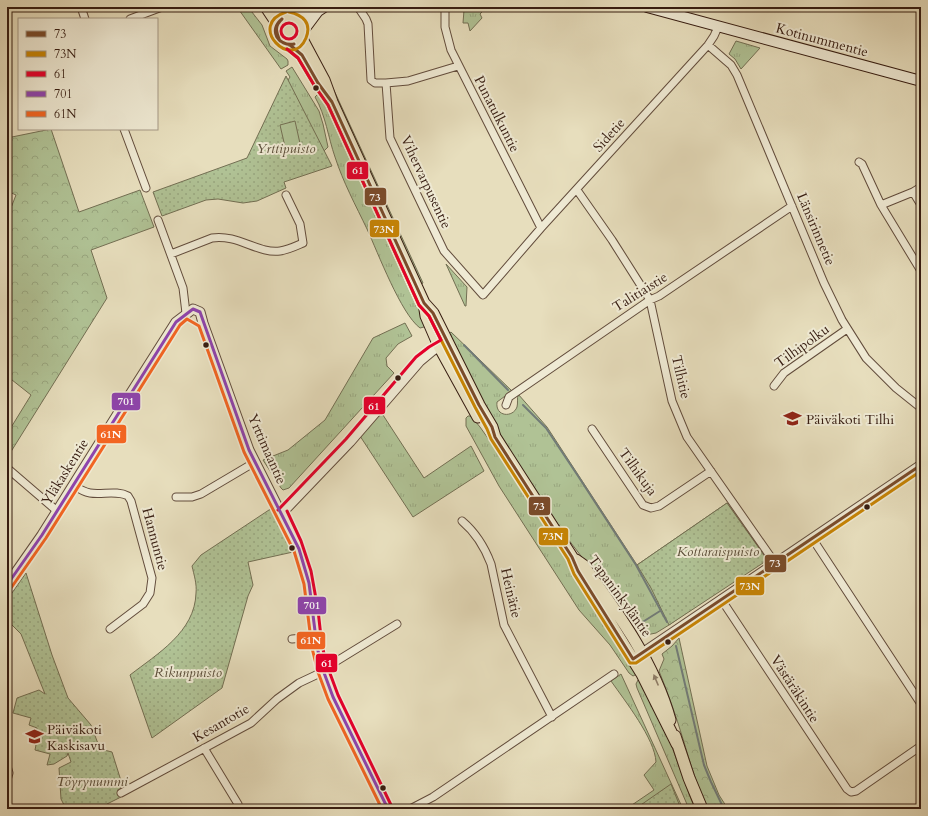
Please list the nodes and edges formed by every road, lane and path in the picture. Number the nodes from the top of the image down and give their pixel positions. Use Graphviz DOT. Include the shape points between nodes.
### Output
graph roads {
  1 [pos="81,7"];
  2 [pos="162,7"];
  3 [pos="266,7"];
  4 [pos="276,7"];
  5 [pos="358,7"];
  6 [pos="445,7"];
  7 [pos="647,7"];
  8 [pos="321,9"];
  9 [pos="85,18"];
  10 [pos="133,18"];
  11 [pos="291,18"];
  12 [pos="277,25"];
  13 [pos="718,27"];
  14 [pos="302,34"];
  15 [pos="290,45"];
  16 [pos="708,45"];
  17 [pos="458,66"];
  18 [pos="921,81"];
  19 [pos="386,83"];
  20 [pos="332,102"];
  21 [pos="124,130"];
  22 [pos="859,162"];
  23 [pos="921,187"];
  24 [pos="146,188"];
  25 [pos="577,190"];
  26 [pos="913,192"];
  27 [pos="286,195"];
  28 [pos="880,205"];
  29 [pos="921,205"];
  30 [pos="792,206"];
  31 [pos="158,220"];
  32 [pos="541,228"];
  33 [pos="171,254"];
  34 [pos="921,271"];
  35 [pos="483,295"];
  36 [pos="650,300"];
  37 [pos="186,313"];
  38 [pos="847,329"];
  39 [pos="443,344"];
  40 [pos="774,386"];
  41 [pos="506,406"];
  42 [pos="921,408"];
  43 [pos="592,430"];
  44 [pos="255,463"];
  45 [pos="7,468"];
  46 [pos="920,468"];
  47 [pos="711,471"];
  48 [pos="73,485"];
  49 [pos="176,497"];
  50 [pos="57,511"];
  51 [pos="282,513"];
  52 [pos="462,521"];
  53 [pos="812,538"];
  54 [pos="775,563"];
  55 [pos="7,585"];
  56 [pos="721,599"];
  57 [pos="396,624"];
  58 [pos="110,629"];
  59 [pos="315,637"];
  60 [pos="292,639"];
  61 [pos="638,656"];
  62 [pos="323,670"];
  63 [pos="614,674"];
  64 [pos="921,704"];
  65 [pos="552,716"];
  66 [pos="921,746"];
  67 [pos="204,748"];
  68 [pos="7,766"];
  69 [pos="7,780"];
  70 [pos="124,792"];
  71 [pos="238,804"];
  72 [pos="388,809"];
  73 [pos="410,809"];
  74 [pos="702,809"];
  1 -- 9 [label="street"];
  2 -- 10 [label="street"];
  3 -- 12 [label="main road"];
  4 -- 11 [label="main road"];
  5 -- 19 [label="street" via="368,24 372,80 375,83"];
  6 -- 17 [label="street, Punatulkuntie" via="448,39"];
  7 -- 13 [label="main road, Kotinummentie"];
  8 -- 11 [label="main road"];
  8 -- 14 [label="main road"];
  11 -- 12 [label="main road" via="282,19"];
  11 -- 14 [label="main road" via="299,22"];
  12 -- 15 [label="main road" via="278,39"];
  13 -- 16 [label="street, Sidetie"];
  13 -- 18 [label="main road, Kotinummentie"];
  14 -- 15 [label="main road" via="298,42"];
  14 -- 20 [label="main road, Tapaninkyläntie"];
  15 -- 20 [label="main road, Tapaninkyläntie" via="302,55"];
  16 -- 25 [label="street, Sidetie"];
  16 -- 30 [label="street, Länsirinnetie" via="737,75"];
  17 -- 19 [label="street" via="408,82"];
  17 -- 32 [label="street, Punatulkuntie"];
  19 -- 35 [label="street, Vihervarpusentie" via="390,138 444,252"];
  20 -- 39 [label="main road, Tapaninkyläntie" via="424,303 433,313"];
  21 -- 24 [label="street"];
  22 -- 28 [label="street"];
  23 -- 26 [label="street"];
  25 -- 32 [label="street, Sidetie"];
  25 -- 36 [label="street, Tilhitie"];
  26 -- 28 [label="street"];
  26 -- 29 [label="street"];
  27 -- 33 [label="street" via="300,224 303,243 274,252 230,238 218,237"];
  28 -- 34 [label="street"];
  30 -- 36 [label="street, Talitiaistie"];
  30 -- 38 [label="street, Länsirinnetie" via="824,283"];
  31 -- 33 [label="street"];
  32 -- 35 [label="street, Sidetie"];
  33 -- 37 [label="street" via="183,288"];
  36 -- 41 [label="street, Talitiaistie" via="509,397"];
  36 -- 47 [label="street, Tilhitie" via="672,401 687,437"];
  37 -- 44 [label="street, Yrttimaantie" via="193,309 200,312"];
  37 -- 48 [label="street, Yläkaskentie" via="176,322"];
  38 -- 40 [label="street, Tilhipolku" via="784,373"];
  38 -- 42 [label="street, Länsirinnetie" via="866,358 896,388"];
  39 -- 51 [label="street" via="420,361 350,442"];
  39 -- 61 [label="main road, Tapaninkyläntie" via="492,427 495,437 572,557 583,565 616,611"];
  43 -- 47 [label="street, Tilhikuja" via="643,505 651,508 659,506"];
  44 -- 49 [label="street" via="201,494"];
  44 -- 51 [label="street, Yrttimaantie"];
  45 -- 50 [label="street"];
  46 -- 53 [label="street"];
  47 -- 54 [label="street, Tilhitie"];
  48 -- 50 [label="street, Yläkaskentie"];
  48 -- 58 [label="street, Hannuntie" via="91,493 128,496 151,572 152,585 143,604"];
  50 -- 55 [label="street, Yläkaskentie"];
  51 -- 59 [label="street, Yrttimaantie" via="306,572"];
  52 -- 65 [label="street, Heinätie" via="471,529 488,556 504,625"];
  53 -- 54 [label="street"];
  53 -- 64 [label="street"];
  54 -- 56 [label="street"];
  56 -- 61 [label="street"];
  56 -- 66 [label="street, Västäräkintie" via="828,763 851,792"];
  57 -- 62 [label="street, Kesantotie"];
  59 -- 60 [label="street"];
  59 -- 62 [label="street, Yrttimaantie"];
  61 -- 74 [label="main road, Tapaninkyläntie" via="651,668"];
  62 -- 67 [label="street, Kesantotie" via="299,683 251,723"];
  62 -- 72 [label="street, Yrttimaantie"];
  63 -- 65 [label="street"];
  65 -- 73 [label="street" via="433,797"];
  67 -- 70 [label="street, Kesantotie"];
  67 -- 71 [label="street"];
  68 -- 69 [label="street"];
}
